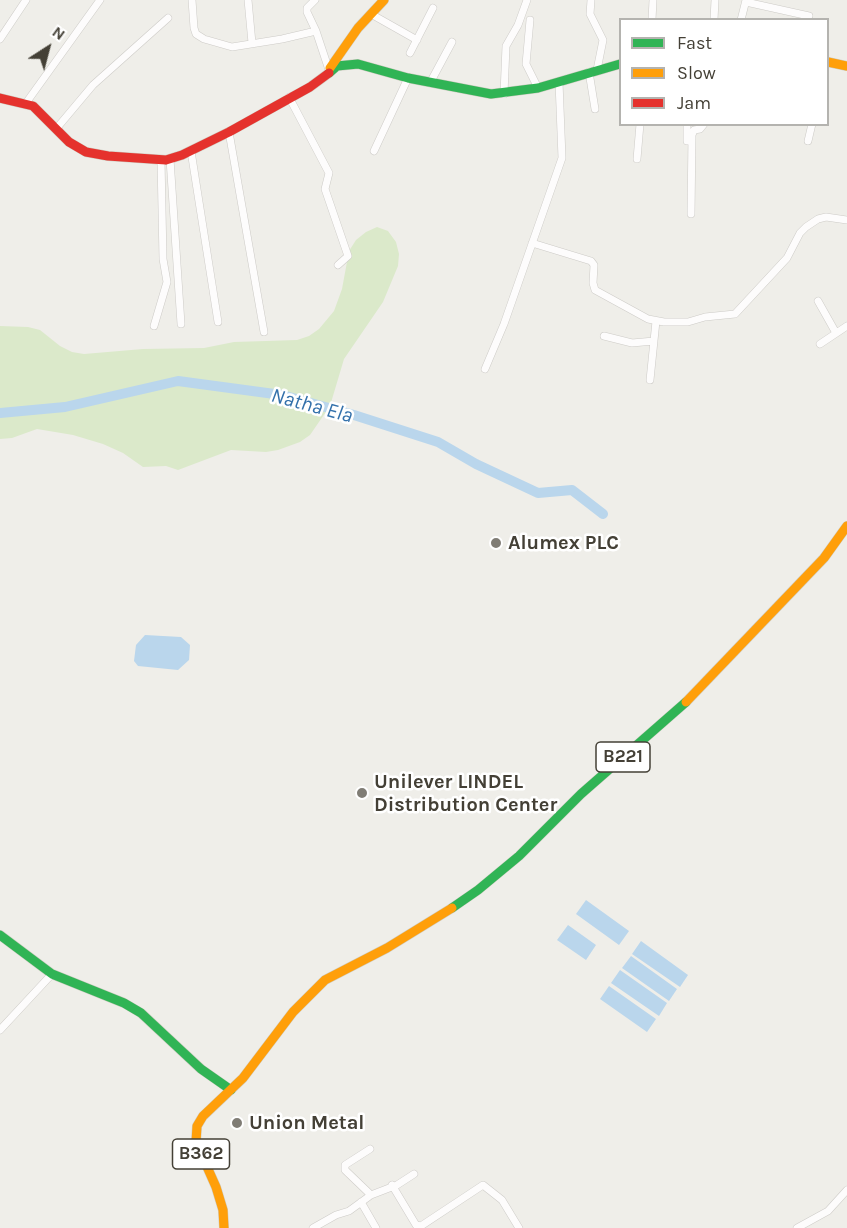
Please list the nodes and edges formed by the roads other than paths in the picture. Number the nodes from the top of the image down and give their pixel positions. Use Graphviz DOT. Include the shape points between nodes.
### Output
graph roads {
  1 [pos="26,0"];
  2 [pos="100,0"];
  3 [pos="192,0"];
  4 [pos="248,0"];
  5 [pos="304,0"];
  6 [pos="315,0"];
  7 [pos="384,0"];
  8 [pos="527,0"];
  9 [pos="591,0"];
  10 [pos="653,0"];
  11 [pos="715,0"];
  12 [pos="746,1"];
  13 [pos="307,8"];
  14 [pos="434,9"];
  15 [pos="371,14"];
  16 [pos="809,16"];
  17 [pos="168,18"];
  18 [pos="652,18"];
  19 [pos="714,18"];
  20 [pos="742,18"];
  21 [pos="530,20"];
  22 [pos="316,31"];
  23 [pos="0,39"];
  24 [pos="417,40"];
  25 [pos="452,42"];
  26 [pos="252,43"];
  27 [pos="410,53"];
  28 [pos="829,63"];
  29 [pos="619,64"];
  30 [pos="847,66"];
  31 [pos="329,70"];
  32 [pos="593,71"];
  33 [pos="408,78"];
  34 [pos="559,82"];
  35 [pos="430,83"];
  36 [pos="538,88"];
  37 [pos="504,94"];
  38 [pos="289,97"];
  39 [pos="0,98"];
  40 [pos="26,103"];
  41 [pos="595,110"];
  42 [pos="640,126"];
  43 [pos="687,126"];
  44 [pos="702,126"];
  45 [pos="812,126"];
  46 [pos="56,129"];
  47 [pos="229,132"];
  48 [pos="808,141"];
  49 [pos="190,151"];
  50 [pos="374,152"];
  51 [pos="166,159"];
  52 [pos="638,159"];
  53 [pos="687,173"];
  54 [pos="691,214"];
  55 [pos="847,220"];
  56 [pos="532,243"];
  57 [pos="338,265"];
  58 [pos="818,300"];
  59 [pos="656,321"];
  60 [pos="218,322"];
  61 [pos="181,324"];
  62 [pos="154,326"];
  63 [pos="847,326"];
  64 [pos="264,332"];
  65 [pos="836,333"];
  66 [pos="604,336"];
  67 [pos="654,341"];
  68 [pos="820,344"];
  69 [pos="485,369"];
  70 [pos="650,380"];
  71 [pos="847,526"];
  72 [pos="0,935"];
  73 [pos="52,974"];
  74 [pos="0,1030"];
  75 [pos="231,1090"];
  76 [pos="370,1149"];
  77 [pos="414,1174"];
  78 [pos="392,1185"];
  79 [pos="847,1190"];
  80 [pos="371,1195"];
  81 [pos="361,1202"];
  82 [pos="224,1228"];
  83 [pos="313,1228"];
  84 [pos="376,1228"];
  85 [pos="519,1228"];
  86 [pos="797,1228"];
  1 -- 23 [label="street"];
  2 -- 40 [label="street"];
  3 -- 26 [label="street" via="196,34 232,47"];
  4 -- 26 [label="street"];
  5 -- 13 [label="street"];
  6 -- 13 [label="street"];
  7 -- 15 [label="street"];
  8 -- 37 [label="street" via="506,46"];
  9 -- 32 [label="street" via="590,15 603,40"];
  10 -- 18 [label="street"];
  11 -- 19 [label="street"];
  12 -- 16 [label="street"];
  12 -- 20 [label="street"];
  13 -- 22 [label="street"];
  14 -- 24 [label="street"];
  15 -- 24 [label="street"];
  15 -- 31 [label="street"];
  17 -- 46 [label="street" via="93,85"];
  21 -- 36 [label="street" via="526,63"];
  22 -- 26 [label="street"];
  22 -- 31 [label="street"];
  24 -- 27 [label="street"];
  25 -- 35 [label="street"];
  28 -- 30 [label="street"];
  29 -- 32 [label="street"];
  31 -- 33 [label="street" via="358,64"];
  31 -- 38 [label="street" via="310,87"];
  32 -- 34 [label="street"];
  32 -- 41 [label="street"];
  33 -- 35 [label="street"];
  33 -- 50 [label="street"];
  34 -- 36 [label="street"];
  34 -- 56 [label="street" via="562,158"];
  35 -- 37 [label="street"];
  36 -- 37 [label="street"];
  38 -- 47 [label="street"];
  38 -- 57 [label="street" via="329,173 325,189 348,256"];
  39 -- 40 [label="street"];
  40 -- 46 [label="street"];
  42 -- 52 [label="street"];
  43 -- 53 [label="street"];
  44 -- 54 [label="street" via="692,135"];
  45 -- 48 [label="street"];
  46 -- 51 [label="street" via="86,152"];
  47 -- 49 [label="street"];
  47 -- 64 [label="street"];
  49 -- 51 [label="street"];
  49 -- 60 [label="street"];
  51 -- 61 [label="street"];
  51 -- 62 [label="street" via="163,259 167,282"];
  55 -- 59 [label="street" via="826,217 806,227 787,258 735,314 688,322"];
  56 -- 59 [label="street" via="591,261 595,290"];
  56 -- 69 [label="street"];
  58 -- 65 [label="street"];
  59 -- 67 [label="street"];
  63 -- 65 [label="street"];
  65 -- 68 [label="street"];
  66 -- 67 [label="street" via="632,343"];
  67 -- 70 [label="street"];
  71 -- 75 [label="street, B221" via="825,558 675,714 478,890 312,991"];
  72 -- 73 [label="street"];
  73 -- 74 [label="street"];
  73 -- 75 [label="street" via="141,1013 201,1070"];
  75 -- 82 [label="street, B362" via="203,1116 196,1133 199,1151 220,1200"];
  76 -- 80 [label="street" via="345,1165 345,1170"];
  77 -- 78 [label="street"];
  78 -- 80 [label="street"];
  78 -- 85 [label="street" via="416,1225 421,1226 483,1185 502,1200"];
  79 -- 86 [label="street" via="828,1211"];
  80 -- 81 [label="street"];
  81 -- 83 [label="street"];
  81 -- 84 [label="street"];
}
